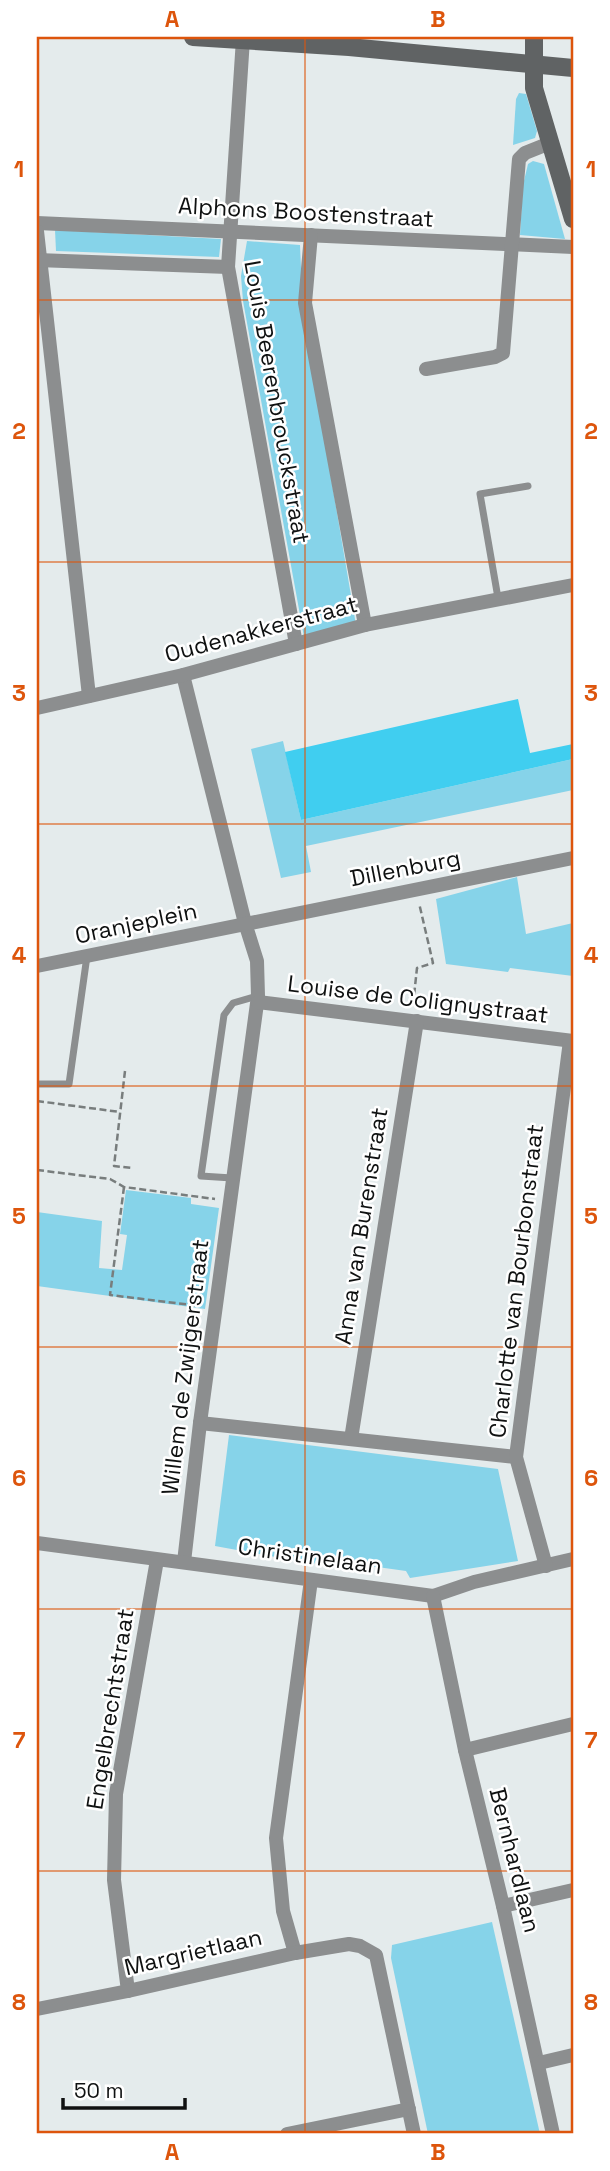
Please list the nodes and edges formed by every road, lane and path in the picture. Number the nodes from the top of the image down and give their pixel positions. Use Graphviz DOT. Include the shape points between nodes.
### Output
graph roads {
  1 [pos="194,37"];
  2 [pos="534,37"];
  3 [pos="243,39"];
  4 [pos="349,42"];
  5 [pos="532,64"];
  6 [pos="573,68"];
  7 [pos="550,143"];
  8 [pos="573,219"];
  9 [pos="37,223"];
  10 [pos="37,231"];
  11 [pos="230,231"];
  12 [pos="311,236"];
  13 [pos="512,244"];
  14 [pos="573,247"];
  15 [pos="39,260"];
  16 [pos="228,267"];
  17 [pos="426,369"];
  18 [pos="528,486"];
  19 [pos="573,585"];
  20 [pos="498,598"];
  21 [pos="365,625"];
  22 [pos="296,644"];
  23 [pos="183,675"];
  24 [pos="89,695"];
  25 [pos="37,708"];
  26 [pos="573,858"];
  27 [pos="416,889"];
  28 [pos="245,923"];
  29 [pos="87,956"];
  30 [pos="37,967"];
  31 [pos="258,999"];
  32 [pos="417,1021"];
  33 [pos="572,1041"];
  34 [pos="125,1071"];
  35 [pos="37,1084"];
  36 [pos="37,1101"];
  37 [pos="120,1112"];
  38 [pos="132,1168"];
  39 [pos="37,1170"];
  40 [pos="232,1178"];
  41 [pos="124,1187"];
  42 [pos="229,1201"];
  43 [pos="215,1308"];
  44 [pos="200,1423"];
  45 [pos="351,1439"];
  46 [pos="516,1457"];
  47 [pos="37,1543"];
  48 [pos="573,1559"];
  49 [pos="157,1560"];
  50 [pos="184,1562"];
  51 [pos="545,1566"];
  52 [pos="311,1580"];
  53 [pos="433,1596"];
  54 [pos="573,1724"];
  55 [pos="465,1749"];
  56 [pos="573,1890"];
  57 [pos="503,1906"];
  58 [pos="295,1953"];
  59 [pos="128,1991"];
  60 [pos="37,2009"];
  61 [pos="573,2055"];
  62 [pos="538,2063"];
  63 [pos="409,2109"];
  64 [pos="287,2134"];
  65 [pos="414,2134"];
  66 [pos="553,2134"];
  1 -- 3 [label="street"];
  2 -- 5 [label="street"];
  3 -- 4 [label="street"];
  3 -- 11 [label="street, Louis Beerenbrouckstraat"];
  4 -- 5 [label="street"];
  5 -- 6 [label="street"];
  5 -- 7 [label="street"];
  7 -- 8 [label="street"];
  7 -- 13 [label="street" via="519,159"];
  9 -- 11 [label="street, Alphons Boostenstraat"];
  10 -- 15 [label="street"];
  11 -- 12 [label="street, Alphons Boostenstraat"];
  11 -- 16 [label="street, Louis Beerenbrouckstraat"];
  12 -- 13 [label="street, Alphons Boostenstraat"];
  12 -- 21 [label="street, Louis Beerenbrouckstraat" via="305,303"];
  13 -- 14 [label="street, Alphons Boostenstraat"];
  13 -- 17 [label="street" via="503,353"];
  15 -- 16 [label="street"];
  15 -- 24 [label="street"];
  16 -- 22 [label="street, Louis Beerenbrouckstraat"];
  18 -- 20 [label="lane" via="480,494"];
  19 -- 20 [label="street, Oudenakkerstraat"];
  20 -- 21 [label="street, Oudenakkerstraat"];
  21 -- 22 [label="street, Oudenakkerstraat"];
  22 -- 23 [label="street, Oudenakkerstraat"];
  23 -- 24 [label="street, Oudenakkerstraat"];
  23 -- 28 [label="street, Willem de Zwijgerstraat"];
  24 -- 25 [label="street, Oudenakkerstraat"];
  26 -- 27 [label="street, Dillenburg"];
  27 -- 28 [label="street, Dillenburg"];
  27 -- 32 [label="path" via="433,963 417,968 412,1012"];
  28 -- 29 [label="street, Oranjeplein"];
  28 -- 31 [label="street, Willem de Zwijgerstraat" via="257,961"];
  29 -- 30 [label="street, Oranjeplein"];
  29 -- 35 [label="lane" via="69,1084"];
  31 -- 32 [label="street, Louise de Colignystraat"];
  31 -- 40 [label="street, Willem de Zwijgerstraat"];
  31 -- 40 [label="lane" via="233,1003 224,1015 201,1176"];
  32 -- 33 [label="street, Louise de Colignystraat"];
  32 -- 45 [label="street, Anna van Burenstraat"];
  33 -- 46 [label="street, Charlotte van Bourbonstraat"];
  34 -- 37 [label="path"];
  36 -- 37 [label="path"];
  37 -- 38 [label="path" via="114,1166"];
  39 -- 41 [label="path" via="110,1179"];
  40 -- 42 [label="street, Willem de Zwijgerstraat"];
  41 -- 42 [label="path"];
  41 -- 43 [label="path" via="110,1295"];
  42 -- 43 [label="street, Willem de Zwijgerstraat"];
  43 -- 44 [label="street, Willem de Zwijgerstraat"];
  44 -- 45 [label="street"];
  44 -- 50 [label="street, Willem de Zwijgerstraat"];
  45 -- 46 [label="street"];
  46 -- 51 [label="street, Charlotte van Bourbonstraat"];
  47 -- 49 [label="street, Christinelaan"];
  48 -- 51 [label="street, Christinelaan"];
  49 -- 50 [label="street, Christinelaan"];
  49 -- 59 [label="street, Engelbrechtstraat" via="116,1794 114,1880"];
  50 -- 52 [label="street, Christinelaan"];
  51 -- 53 [label="street, Christinelaan"];
  52 -- 53 [label="street, Christinelaan"];
  52 -- 58 [label="street" via="276,1838 283,1911"];
  53 -- 55 [label="street, Bernhardlaan"];
  54 -- 55 [label="street"];
  55 -- 57 [label="street, Bernhardlaan"];
  56 -- 57 [label="street"];
  57 -- 62 [label="street, Bernhardlaan"];
  58 -- 59 [label="street, Margrietlaan"];
  58 -- 63 [label="street, Margrietlaan" via="349,1944 376,1955"];
  59 -- 60 [label="street, Margrietlaan"];
  61 -- 62 [label="street"];
  62 -- 66 [label="street, Bernhardlaan"];
  63 -- 64 [label="street"];
  63 -- 65 [label="street"];
}
